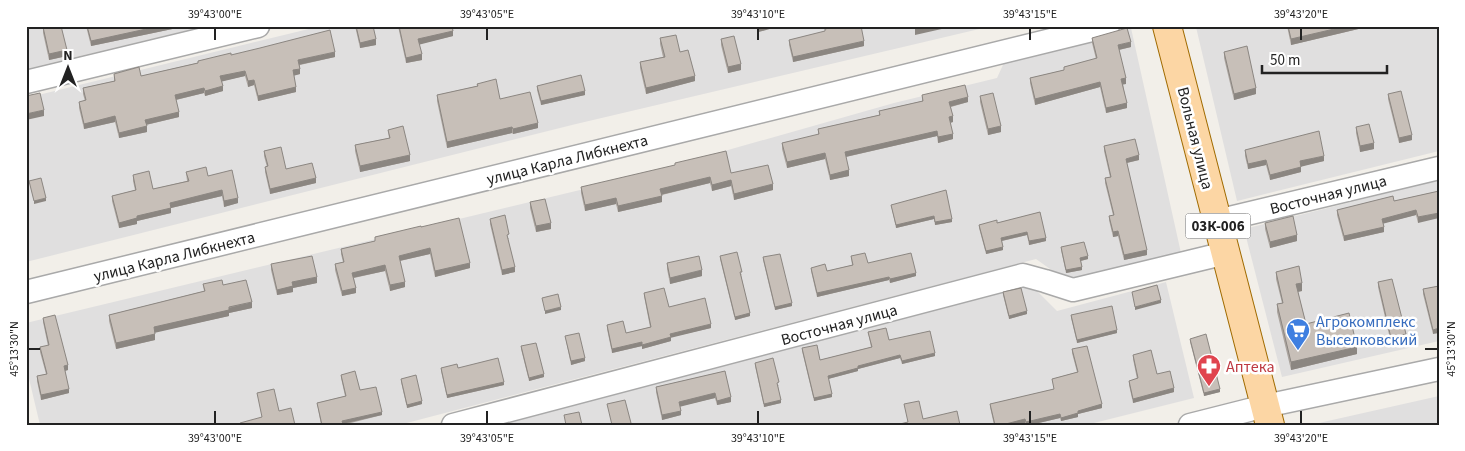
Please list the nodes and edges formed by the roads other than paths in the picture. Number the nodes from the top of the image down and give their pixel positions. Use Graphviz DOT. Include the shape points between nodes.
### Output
graph roads {
  1 [pos="258,26"];
  2 [pos="1108,26"];
  3 [pos="1167,26"];
  4 [pos="26,82"];
  5 [pos="1439,168"];
  6 [pos="1217,221"];
  7 [pos="1226,253"];
  8 [pos="26,292"];
  9 [pos="1439,369"];
  10 [pos="1267,415"];
  11 [pos="452,425"];
  12 [pos="1190,425"];
  1 -- 4 [label="street"];
  2 -- 8 [label="street, улица Карла Либкнехта"];
  3 -- 6 [label="main road, Вольная улица / 03К-006"];
  5 -- 6 [label="street, Восточная улица"];
  6 -- 7 [label="main road, Вольная улица / 03К-006"];
  7 -- 10 [label="main road, Вольная улица / 03К-006"];
  7 -- 11 [label="street, Восточная улица" via="1072,290 1023,276"];
  9 -- 10 [label="street"];
  10 -- 12 [label="street"];
}
